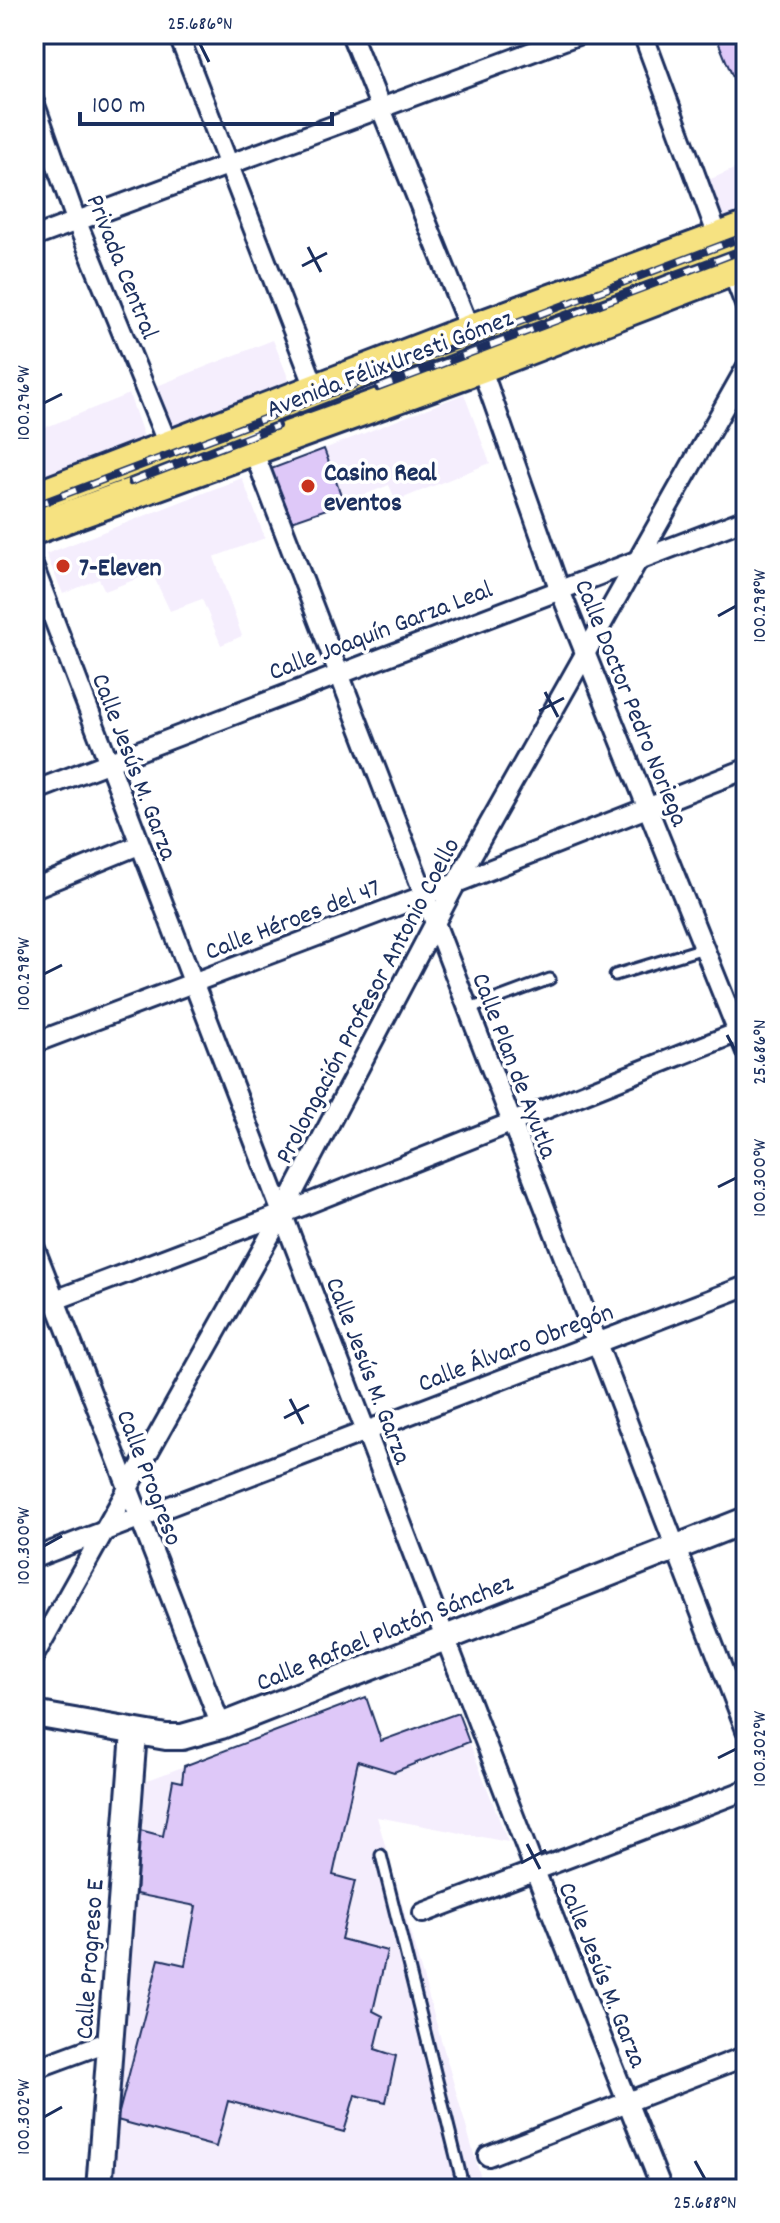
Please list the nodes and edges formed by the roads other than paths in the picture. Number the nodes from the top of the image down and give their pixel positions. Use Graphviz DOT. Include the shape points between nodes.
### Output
graph roads {
  1 [pos="178,34"];
  2 [pos="351,34"];
  3 [pos="580,34"];
  4 [pos="643,34"];
  5 [pos="34,102"];
  6 [pos="381,109"];
  7 [pos="229,163"];
  8 [pos="76,220"];
  9 [pos="733,234"];
  10 [pos="34,237"];
  11 [pos="739,268"];
  12 [pos="746,307"];
  13 [pos="470,330"];
  14 [pos="481,367"];
  15 [pos="746,368"];
  16 [pos="316,390"];
  17 [pos="241,419"];
  18 [pos="169,447"];
  19 [pos="251,447"];
  20 [pos="34,498"];
  21 [pos="746,519"];
  22 [pos="34,529"];
  23 [pos="642,557"];
  24 [pos="34,568"];
  25 [pos="559,588"];
  26 [pos="40,604"];
  27 [pos="585,652"];
  28 [pos="338,674"];
  29 [pos="107,763"];
  30 [pos="746,769"];
  31 [pos="34,791"];
  32 [pos="646,807"];
  33 [pos="139,845"];
  34 [pos="456,883"];
  35 [pos="34,888"];
  36 [pos="423,896"];
  37 [pos="434,925"];
  38 [pos="704,948"];
  39 [pos="615,975"];
  40 [pos="550,979"];
  41 [pos="192,983"];
  42 [pos="467,1010"];
  43 [pos="742,1030"];
  44 [pos="34,1043"];
  45 [pos="746,1052"];
  46 [pos="510,1121"];
  47 [pos="282,1214"];
  48 [pos="34,1246"];
  49 [pos="746,1286"];
  50 [pos="55,1300"];
  51 [pos="34,1308"];
  52 [pos="596,1343"];
  53 [pos="365,1430"];
  54 [pos="129,1491"];
  55 [pos="139,1518"];
  56 [pos="746,1520"];
  57 [pos="103,1532"];
  58 [pos="675,1548"];
  59 [pos="34,1558"];
  60 [pos="445,1636"];
  61 [pos="34,1656"];
  62 [pos="34,1714"];
  63 [pos="221,1726"];
  64 [pos="746,1730"];
  65 [pos="134,1733"];
  66 [pos="746,1790"];
  67 [pos="381,1855"];
  68 [pos="535,1871"];
  69 [pos="423,1913"];
  70 [pos="110,2041"];
  71 [pos="746,2056"];
  72 [pos="34,2069"];
  73 [pos="628,2101"];
  74 [pos="488,2156"];
  75 [pos="99,2189"];
  76 [pos="464,2189"];
  77 [pos="662,2189"];
  1 -- 7 [label="street"];
  2 -- 6 [label="street"];
  3 -- 6 [label="street"];
  4 -- 9 [label="street"];
  5 -- 8 [label="street, Privada Central"];
  6 -- 7 [label="street"];
  6 -- 13 [label="street"];
  7 -- 8 [label="street"];
  7 -- 16 [label="street"];
  8 -- 10 [label="street"];
  8 -- 18 [label="street, Privada Central"];
  9 -- 13 [label="main road, Avenida Félix Uresti Gómez"];
  11 -- 12 [label="street"];
  11 -- 14 [label="main road, Avenida Félix Uresti Gómez"];
  13 -- 16 [label="main road, Avenida Félix Uresti Gómez"];
  14 -- 19 [label="main road, Avenida Félix Uresti Gómez"];
  14 -- 25 [label="street, Calle Doctor Pedro Noriega"];
  15 -- 23 [label="street, Prolongación Profesor Antonio Coello"];
  16 -- 17 [label="main road, Avenida Félix Uresti Gómez"];
  17 -- 18 [label="main road, Avenida Félix Uresti Gómez"];
  17 -- 19 [label="street, Calle Plan de Ayutla"];
  18 -- 20 [label="main road, Avenida Félix Uresti Gómez"];
  19 -- 22 [label="main road, Avenida Félix Uresti Gómez"];
  19 -- 28 [label="street, Calle Plan de Ayutla"];
  21 -- 23 [label="street, Calle Joaquín Garza Leal"];
  23 -- 25 [label="street, Calle Joaquín Garza Leal"];
  23 -- 27 [label="street, Prolongación Profesor Antonio Coello"];
  24 -- 26 [label="street, Calle Jesús M. Garza"];
  25 -- 27 [label="street, Calle Doctor Pedro Noriega"];
  25 -- 28 [label="street, Calle Joaquín Garza Leal"];
  26 -- 29 [label="street, Calle Jesús M. Garza"];
  27 -- 32 [label="street, Calle Doctor Pedro Noriega"];
  27 -- 34 [label="street, Prolongación Profesor Antonio Coello"];
  28 -- 29 [label="street, Calle Joaquín Garza Leal"];
  28 -- 36 [label="street, Calle Plan de Ayutla"];
  29 -- 31 [label="street, Calle Joaquín Garza Leal"];
  29 -- 33 [label="street, Calle Jesús M. Garza"];
  30 -- 32 [label="street, Calle Héroes del 47"];
  32 -- 34 [label="street, Calle Héroes del 47"];
  32 -- 38 [label="street, Calle Doctor Pedro Noriega"];
  33 -- 35 [label="street"];
  33 -- 41 [label="street, Calle Jesús M. Garza"];
  34 -- 36 [label="street, Calle Héroes del 47"];
  34 -- 37 [label="street, Prolongación Profesor Antonio Coello"];
  36 -- 37 [label="street, Calle Plan de Ayutla"];
  36 -- 41 [label="street, Calle Héroes del 47"];
  37 -- 42 [label="street, Calle Plan de Ayutla"];
  37 -- 47 [label="street, Prolongación Profesor Antonio Coello"];
  38 -- 39 [label="lane"];
  38 -- 43 [label="street, Calle Doctor Pedro Noriega"];
  40 -- 42 [label="lane"];
  41 -- 44 [label="street, Calle Héroes del 47"];
  41 -- 47 [label="street, Calle Jesús M. Garza"];
  42 -- 46 [label="street, Calle Plan de Ayutla"];
  43 -- 45 [label="street, Calle Doctor Pedro Noriega"];
  43 -- 46 [label="street"];
  46 -- 47 [label="street"];
  46 -- 52 [label="street, Calle Plan de Ayutla"];
  47 -- 50 [label="street"];
  47 -- 53 [label="street, Calle Jesús M. Garza"];
  47 -- 54 [label="street, Prolongación Profesor Antonio Coello"];
  48 -- 50 [label="street, Calle Progreso"];
  49 -- 52 [label="street, Calle Álvaro Obregón"];
  50 -- 51 [label="street"];
  50 -- 54 [label="street, Calle Progreso"];
  52 -- 53 [label="street, Calle Álvaro Obregón"];
  52 -- 58 [label="street, Calle Plan de Ayutla"];
  53 -- 55 [label="street, Calle Álvaro Obregón"];
  53 -- 60 [label="street, Calle Jesús M. Garza"];
  54 -- 55 [label="street, Calle Progreso"];
  54 -- 57 [label="street, Prolongación Profesor Antonio Coello"];
  55 -- 57 [label="street, Calle Álvaro Obregón"];
  55 -- 63 [label="street, Calle Progreso"];
  56 -- 58 [label="street, Calle Rafael Platón Sánchez"];
  57 -- 59 [label="street, Calle Álvaro Obregón"];
  57 -- 61 [label="street, Prolongación Profesor Antonio Coello"];
  58 -- 60 [label="street, Calle Rafael Platón Sánchez"];
  58 -- 64 [label="street, Calle Plan de Ayutla"];
  60 -- 63 [label="street, Calle Rafael Platón Sánchez"];
  60 -- 68 [label="street, Calle Jesús M. Garza"];
  62 -- 65 [label="street, Calle Rafael Platón Sánchez"];
  63 -- 65 [label="street, Calle Rafael Platón Sánchez" via="182,1737"];
  65 -- 70 [label="street, Calle Progreso E"];
  66 -- 68 [label="street"];
  67 -- 76 [label="lane"];
  68 -- 69 [label="street"];
  68 -- 73 [label="street, Calle Jesús M. Garza"];
  70 -- 72 [label="street"];
  70 -- 75 [label="street, Calle Progreso E"];
  71 -- 73 [label="street"];
  73 -- 74 [label="street"];
  73 -- 77 [label="street, Calle Jesús M. Garza"];
}
